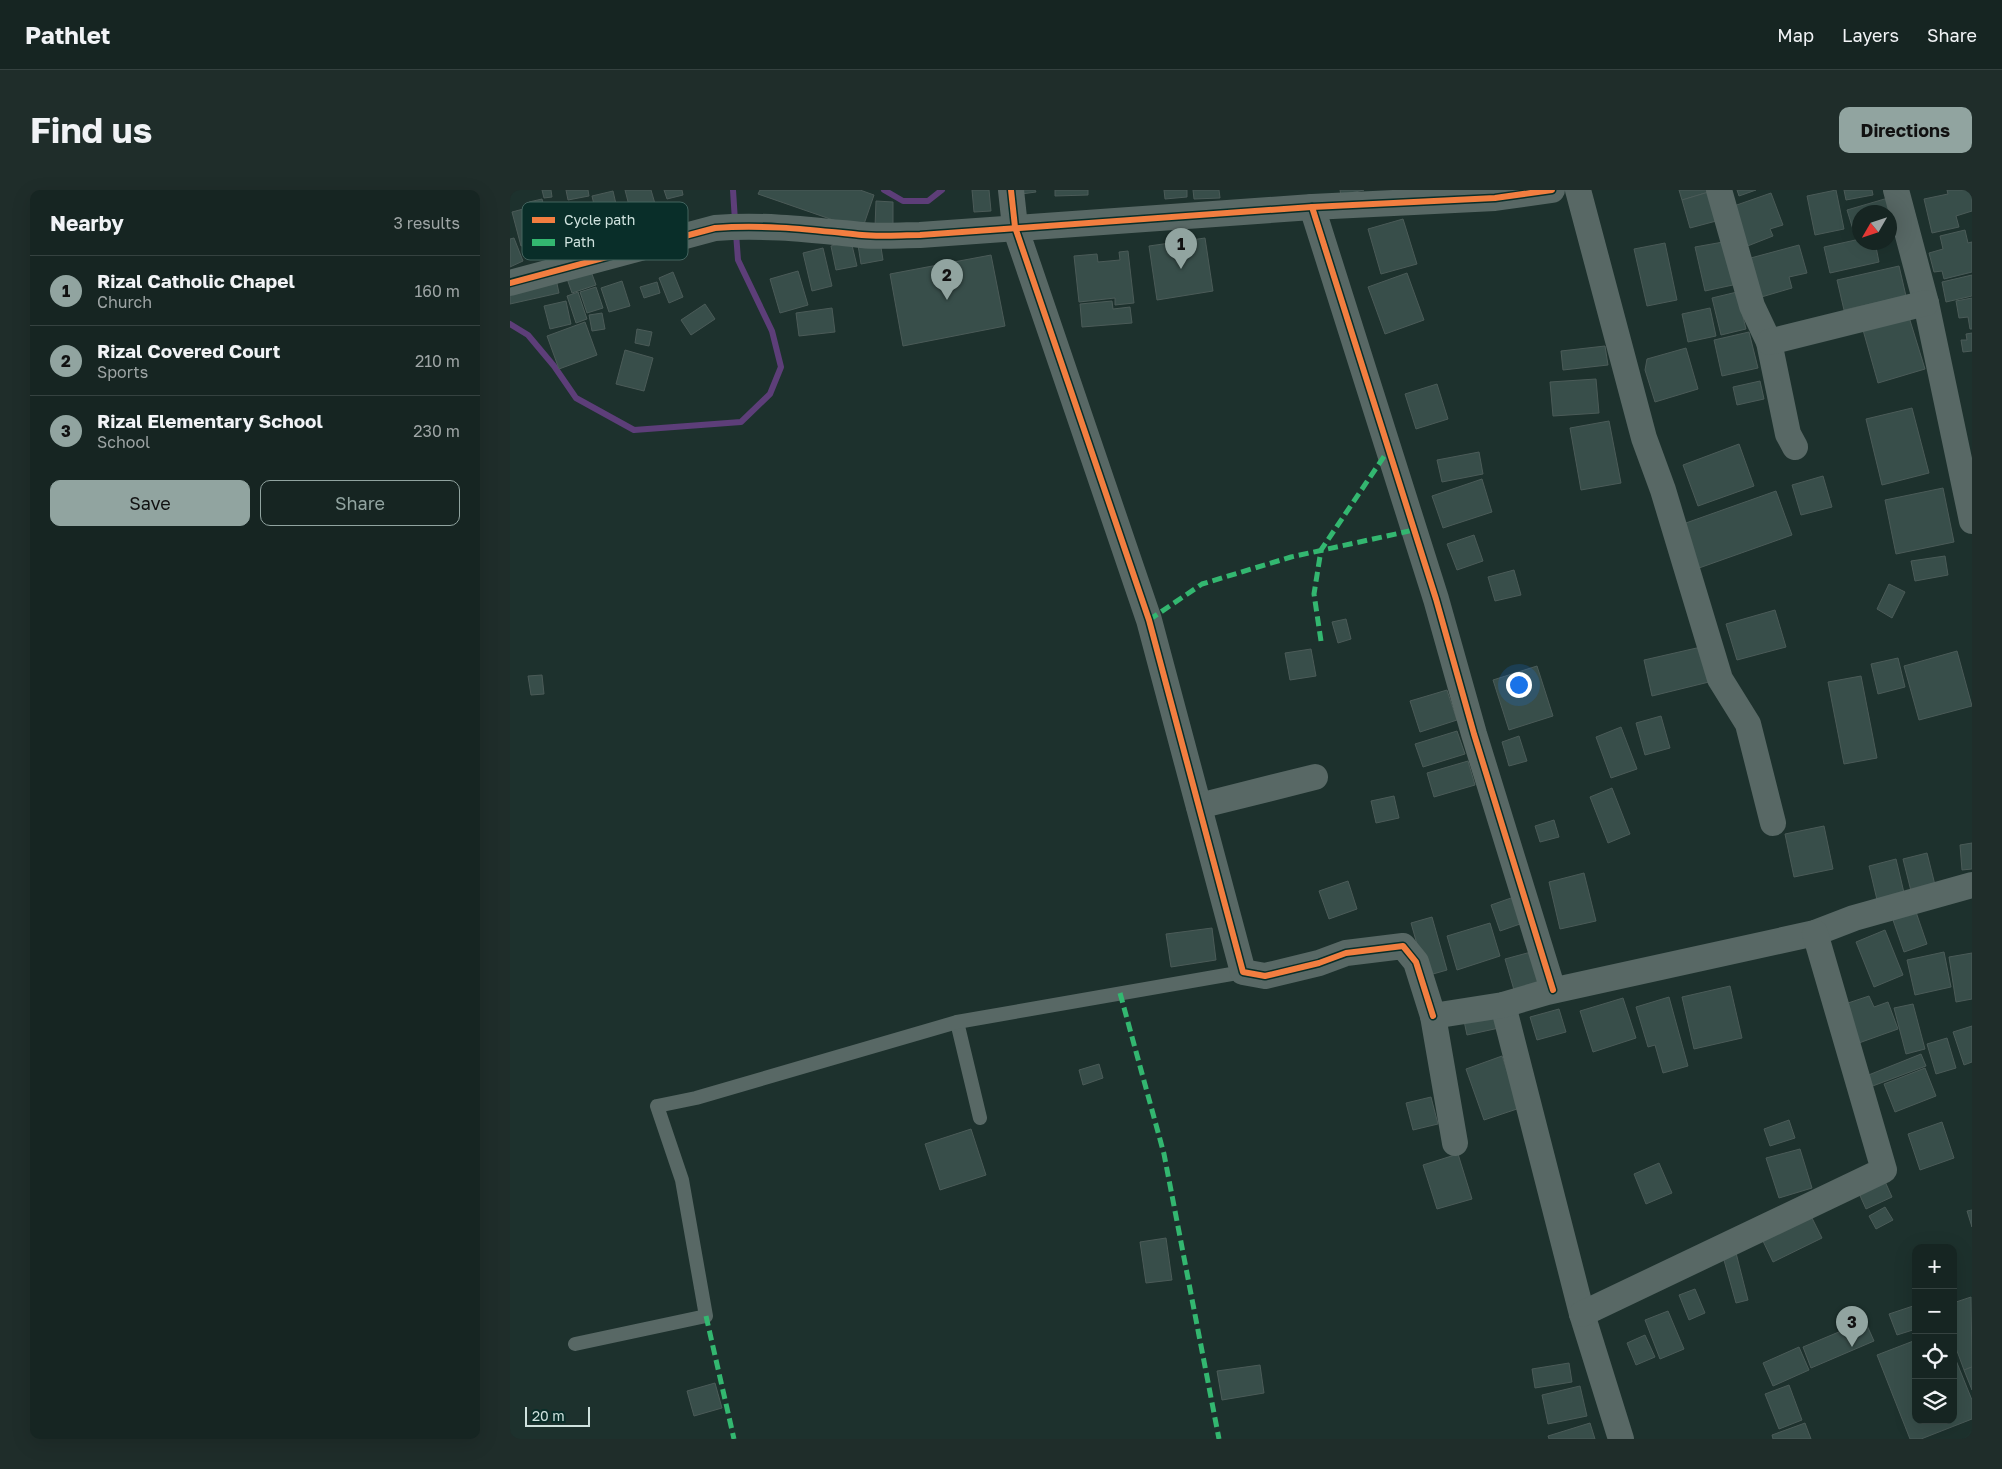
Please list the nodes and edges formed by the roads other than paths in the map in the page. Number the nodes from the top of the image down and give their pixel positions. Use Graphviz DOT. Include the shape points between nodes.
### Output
graph roads {
  1 [pos="1010,190"];
  2 [pos="1552,190"];
  3 [pos="1578,190"];
  4 [pos="1719,190"];
  5 [pos="1896,190"];
  6 [pos="1312,207"];
  7 [pos="1015,227"];
  8 [pos="688,235"];
  9 [pos="596,260"];
  10 [pos="510,283"];
  11 [pos="1926,303"];
  12 [pos="1769,342"];
  13 [pos="1795,447"];
  14 [pos="1972,521"];
  15 [pos="1315,778"];
  16 [pos="1199,806"];
  17 [pos="1773,823"];
  18 [pos="1972,885"];
  19 [pos="1815,933"];
  20 [pos="1243,972"];
  21 [pos="1553,990"];
  22 [pos="1503,1005"];
  23 [pos="1432,1016"];
  24 [pos="957,1022"];
  25 [pos="980,1118"];
  26 [pos="1454,1143"];
  27 [pos="1582,1314"];
  28 [pos="575,1344"];
  29 [pos="1622,1439"];
  1 -- 7 [label="street"];
  2 -- 6 [label="street" via="1495,198"];
  3 -- 17 [label="street" via="1644,438 1663,490 1720,680 1748,724"];
  4 -- 12 [label="street" via="1752,306"];
  5 -- 11 [label="street"];
  6 -- 7 [label="street"];
  6 -- 21 [label="street" via="1436,599"];
  7 -- 8 [label="street" via="920,235 864,235 807,228 749,226 715,228"];
  7 -- 16 [label="street" via="1149,620"];
  9 -- 10 [label="street"];
  11 -- 12 [label="street"];
  11 -- 14 [label="street"];
  12 -- 13 [label="street" via="1788,434"];
  15 -- 16 [label="street"];
  16 -- 20 [label="street"];
  18 -- 19 [label="street" via="1854,918"];
  19 -- 21 [label="street"];
  19 -- 27 [label="street" via="1884,1170"];
  20 -- 23 [label="street" via="1266,976 1346,953 1403,946 1416,962"];
  20 -- 24 [label="lane"];
  21 -- 22 [label="street"];
  22 -- 23 [label="street"];
  22 -- 27 [label="street"];
  23 -- 26 [label="street"];
  24 -- 25 [label="lane"];
  24 -- 28 [label="lane" via="696,1098 657,1106 682,1180 706,1316"];
  27 -- 29 [label="street"];
}
